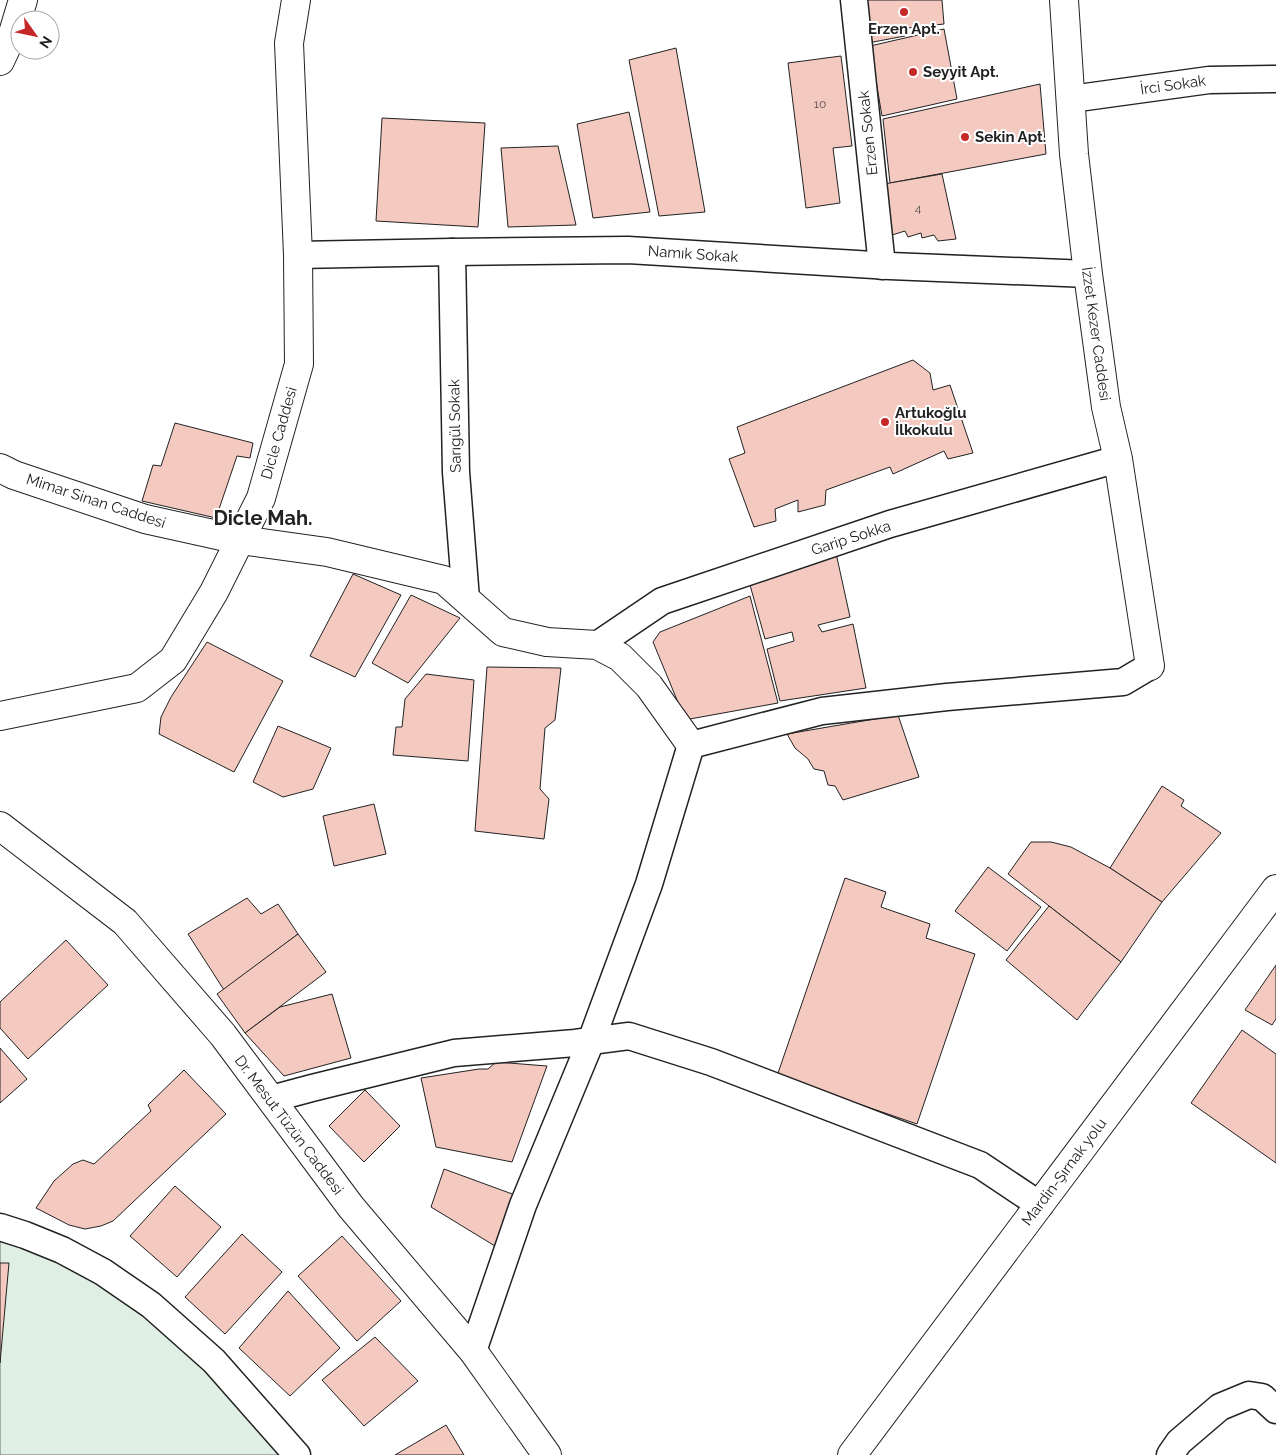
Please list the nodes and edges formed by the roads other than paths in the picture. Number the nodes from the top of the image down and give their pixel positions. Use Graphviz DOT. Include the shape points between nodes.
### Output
graph roads {
  1 [pos="23,0"];
  2 [pos="296,0"];
  3 [pos="854,0"];
  4 [pos="1064,0"];
  5 [pos="0,62"];
  6 [pos="1276,78"];
  7 [pos="1071,100"];
  8 [pos="452,252"];
  9 [pos="298,255"];
  10 [pos="882,266"];
  11 [pos="1088,274"];
  12 [pos="1118,459"];
  13 [pos="0,468"];
  14 [pos="240,540"];
  15 [pos="466,599"];
  16 [pos="596,645"];
  17 [pos="1150,666"];
  18 [pos="0,716"];
  19 [pos="691,746"];
  20 [pos="0,826"];
  21 [pos="1276,889"];
  22 [pos="591,1041"];
  23 [pos="271,1099"];
  24 [pos="1040,1205"];
  25 [pos="0,1227"];
  26 [pos="473,1352"];
  27 [pos="1276,1410"];
  28 [pos="297,1455"];
  29 [pos="547,1455"];
  30 [pos="852,1455"];
  31 [pos="1170,1455"];
  1 -- 5 [label="street"];
  2 -- 9 [label="street, Dicle Caddesi" via="289,44"];
  3 -- 10 [label="street, Erzen Sokak"];
  4 -- 7 [label="street, İzzet Kezer Caddesi"];
  6 -- 7 [label="street, İrci Sokak" via="1209,80"];
  7 -- 11 [label="street, İzzet Kezer Caddesi"];
  8 -- 9 [label="street, Namık Sokak"];
  8 -- 10 [label="street, Namık Sokak" via="628,250"];
  8 -- 15 [label="street, Sarıgül Sokak" via="456,472"];
  9 -- 14 [label="street, Dicle Caddesi" via="299,364 261,498"];
  10 -- 11 [label="street, Namık Sokak"];
  11 -- 12 [label="street, İzzet Kezer Caddesi" via="1106,407"];
  12 -- 16 [label="street, Garip Sokka" via="890,524 662,601"];
  12 -- 17 [label="street, İzzet Kezer Caddesi"];
  13 -- 14 [label="street, Mimar Sinan Caddesi" via="145,519"];
  14 -- 15 [label="street, Mimar Sinan Caddesi" via="327,552 444,580"];
  14 -- 18 [label="street, Dicle Caddesi" via="214,592 173,660 137,688"];
  15 -- 16 [label="street, Mimar Sinan Caddesi" via="503,632 547,642"];
  16 -- 19 [label="street, Mimar Sinan Caddesi" via="620,657 649,686"];
  17 -- 19 [label="street" via="1123,682 822,711"];
  19 -- 22 [label="street" via="649,884"];
  20 -- 23 [label="street, Dr. Mesut Tüzün Caddesi" via="125,922 223,1035"];
  21 -- 24 [label="street, Mardin-Şırnak yolu"];
  22 -- 23 [label="street" via="454,1053"];
  22 -- 24 [label="street" via="630,1036 711,1062 980,1165"];
  22 -- 26 [label="street" via="523,1204"];
  23 -- 26 [label="street, Dr. Mesut Tüzün Caddesi" via="351,1207"];
  24 -- 30 [label="street, Mardin-Şırnak yolu"];
  25 -- 28 [label="street" via="62,1250 103,1272 152,1305 214,1361"];
  26 -- 29 [label="street, Dr. Mesut Tüzün Caddesi"];
  27 -- 31 [label="street" via="1262,1397 1249,1395 1220,1407 1179,1442"];
}
